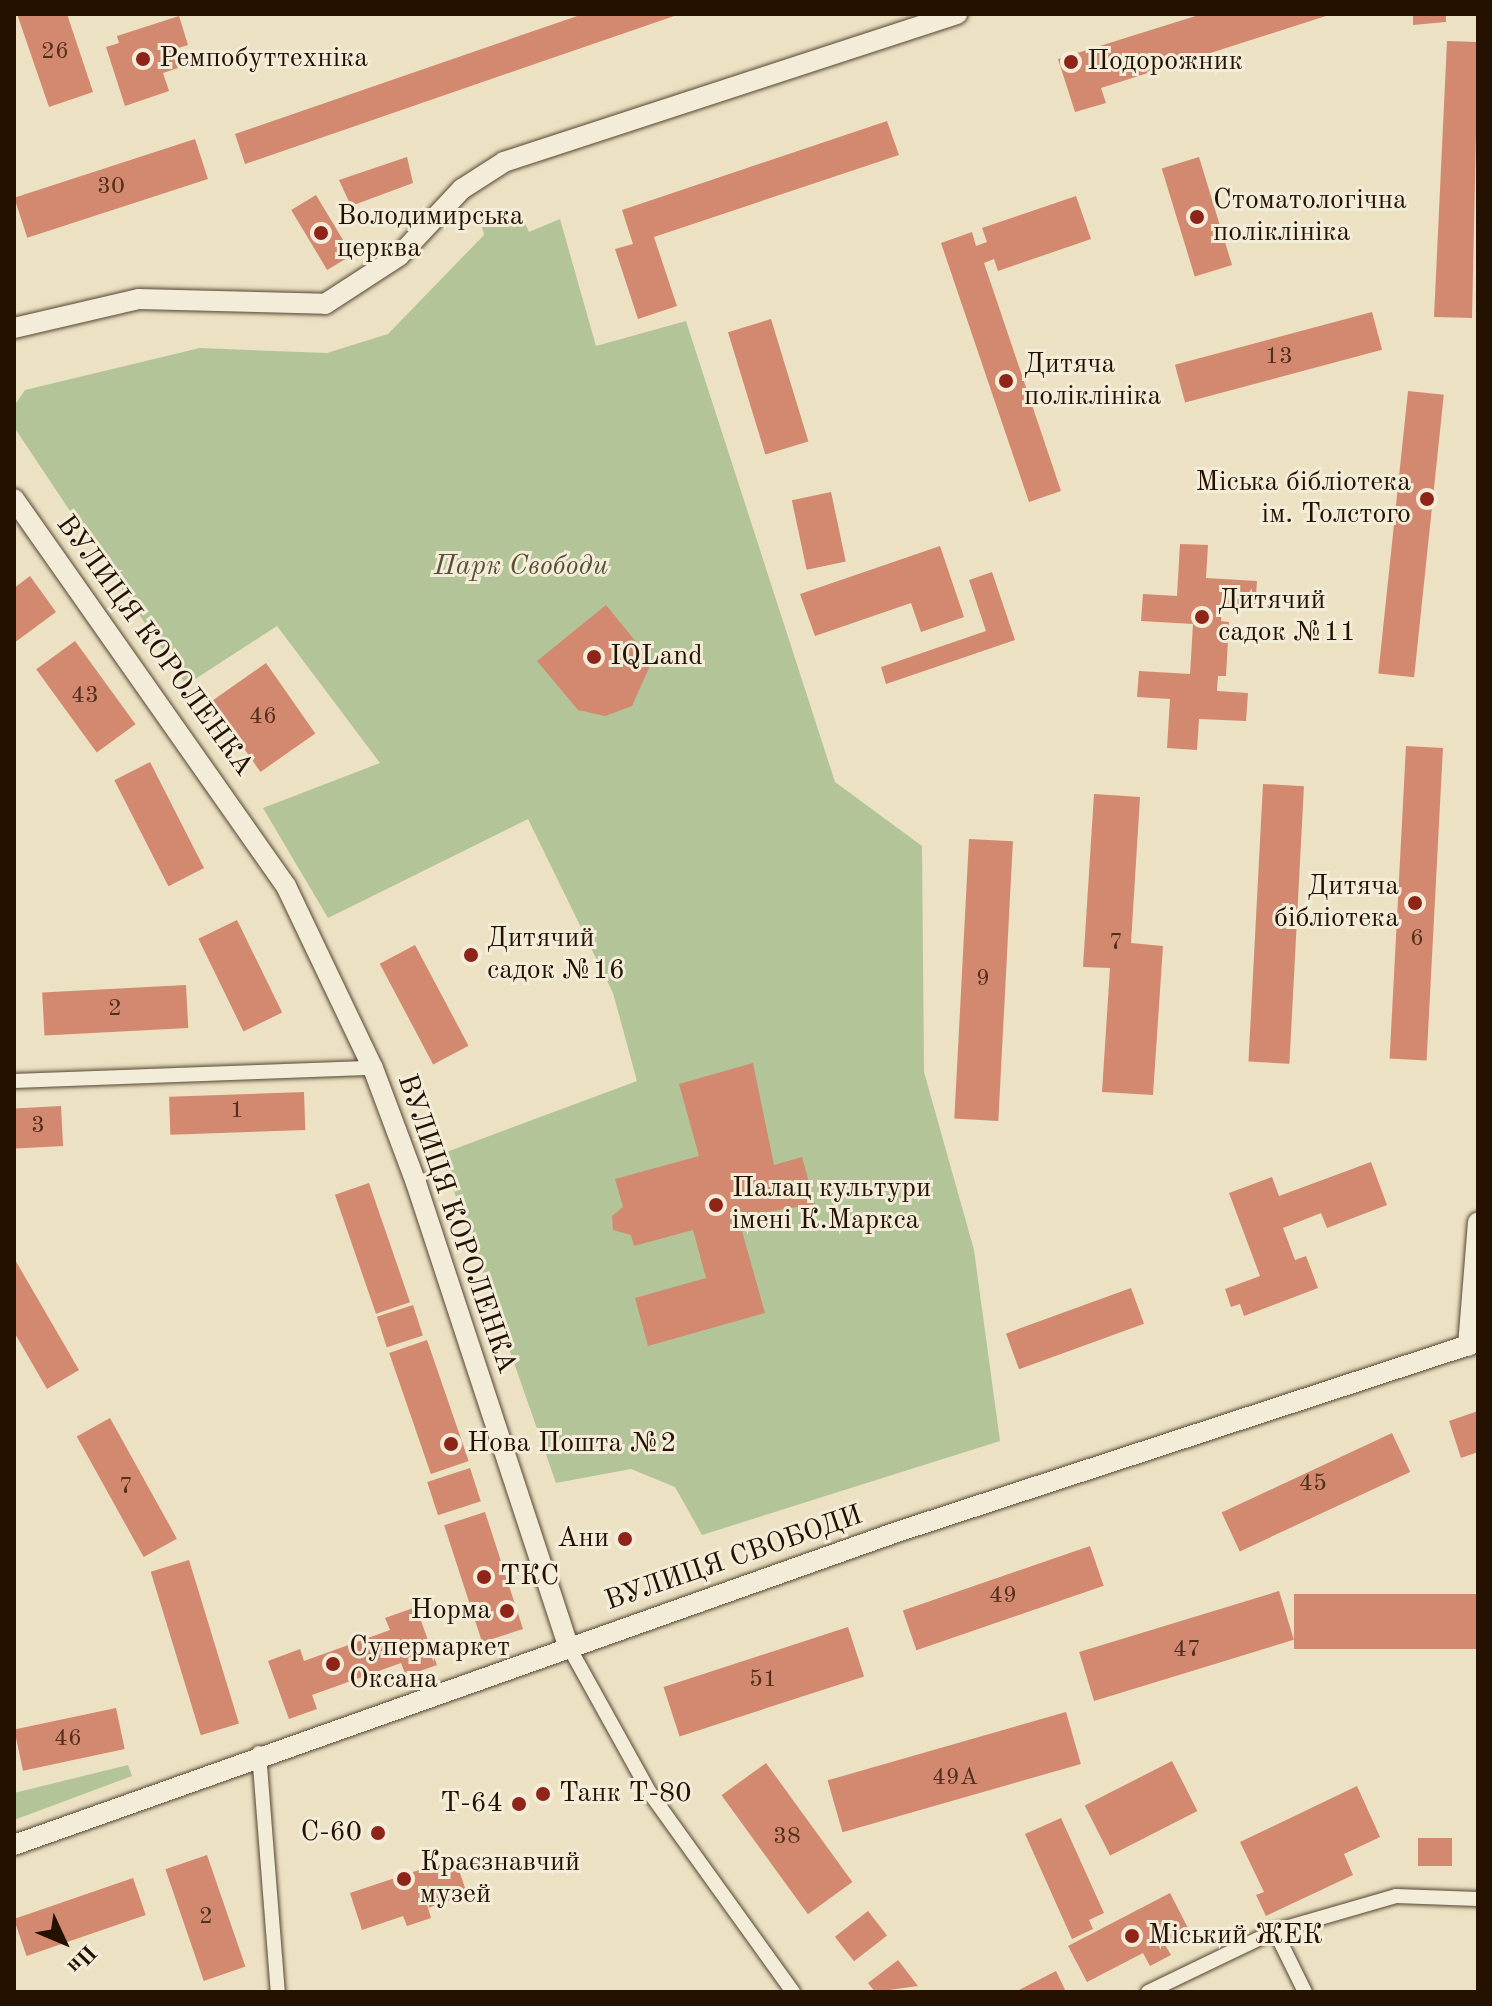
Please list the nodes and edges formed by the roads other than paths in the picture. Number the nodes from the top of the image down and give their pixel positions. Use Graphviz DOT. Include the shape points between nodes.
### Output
graph roads {
  1 [pos="957,14"];
  2 [pos="14,328"];
  3 [pos="14,499"];
  4 [pos="373,1068"];
  5 [pos="14,1081"];
  6 [pos="1478,1222"];
  7 [pos="1473,1344"];
  8 [pos="569,1647"];
  9 [pos="259,1753"];
  10 [pos="14,1845"];
  11 [pos="1478,1899"];
  12 [pos="1275,1931"];
  13 [pos="278,1992"];
  14 [pos="793,1992"];
  15 [pos="1148,1992"];
  16 [pos="1305,1992"];
  1 -- 2 [label="main road" via="504,162 462,189 399,256 325,304 139,299"];
  3 -- 4 [label="main road, ВУЛИЦЯ КОРОЛЕНКА" via="286,886"];
  4 -- 5 [label="street"];
  4 -- 8 [label="main road, ВУЛИЦЯ КОРОЛЕНКА"];
  6 -- 7 [label="main road"];
  7 -- 8 [label="main road, ВУЛИЦЯ СВОБОДИ"];
  8 -- 9 [label="main road, ВУЛИЦЯ СВОБОДИ"];
  8 -- 14 [label="street, ВУЛИЦЯ КОРОЛЕНКА" via="650,1793"];
  9 -- 10 [label="main road, ВУЛИЦЯ СВОБОДИ"];
  9 -- 13 [label="street"];
  11 -- 12 [label="street" via="1396,1896"];
  12 -- 15 [label="street"];
  12 -- 16 [label="street"];
}
